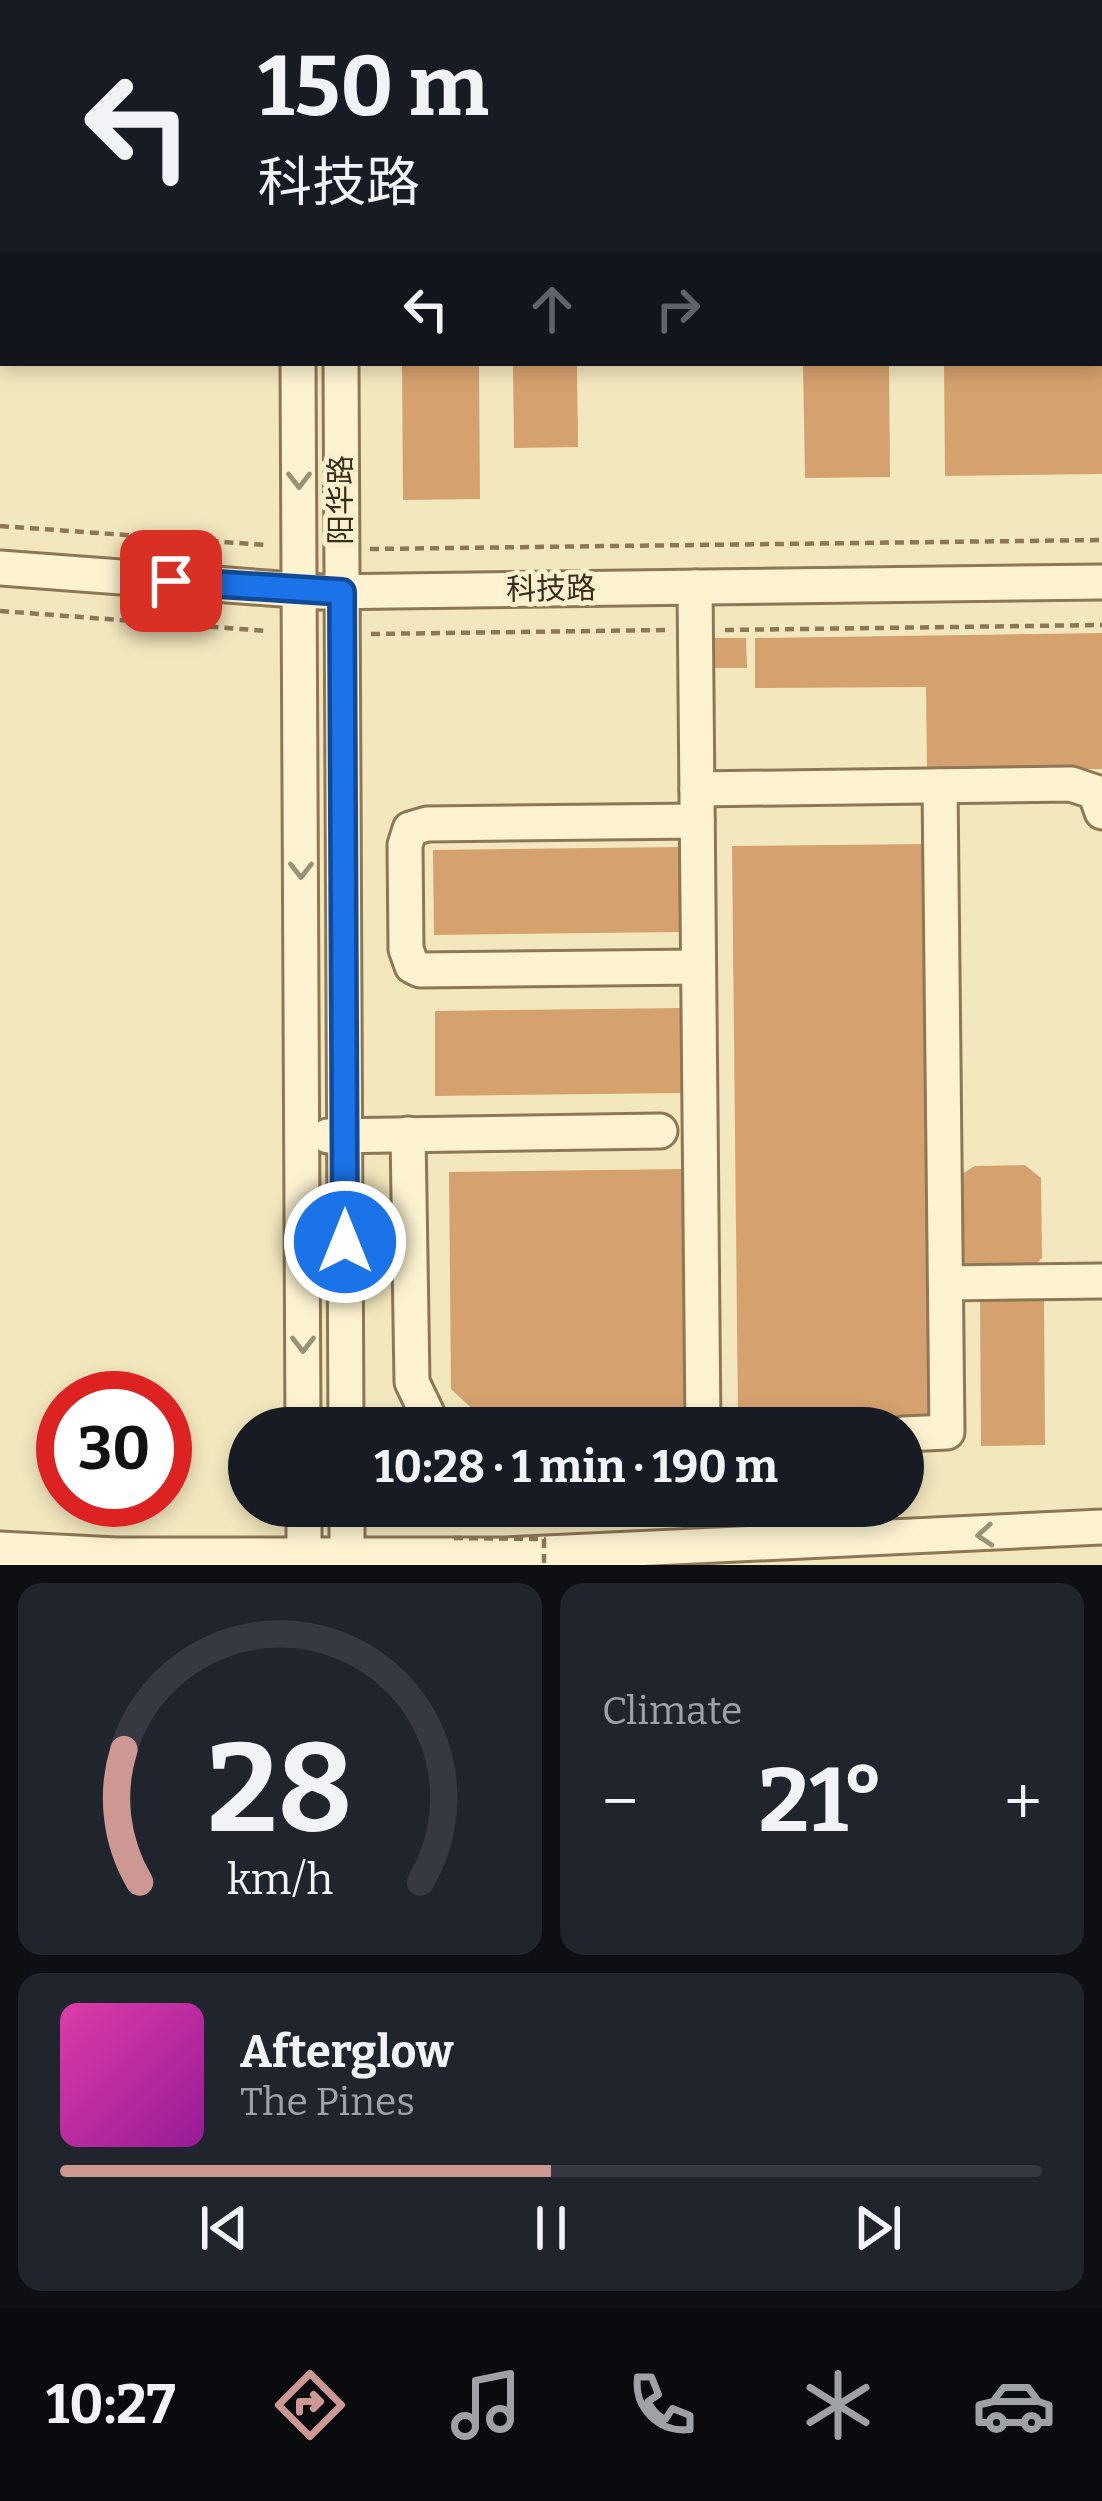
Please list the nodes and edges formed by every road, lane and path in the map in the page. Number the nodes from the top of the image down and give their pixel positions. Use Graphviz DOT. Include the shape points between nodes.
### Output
graph roads {
  1 [pos="298,366"];
  2 [pos="341,366"];
  3 [pos="0,526"];
  4 [pos="1102,540"];
  5 [pos="280,546"];
  6 [pos="361,549"];
  7 [pos="0,568"];
  8 [pos="1102,582"];
  9 [pos="694,587"];
  10 [pos="299,590"];
  11 [pos="342,592"];
  12 [pos="0,611"];
  13 [pos="1102,625"];
  14 [pos="672,630"];
  15 [pos="720,630"];
  16 [pos="280,632"];
  17 [pos="361,634"];
  18 [pos="940,786"];
  19 [pos="697,805"];
  20 [pos="1102,812"];
  21 [pos="698,967"];
  22 [pos="660,1131"];
  23 [pos="408,1135"];
  24 [pos="328,1136"];
  25 [pos="1102,1281"];
  26 [pos="946,1283"];
  27 [pos="303,1407"];
  28 [pos="346,1407"];
  29 [pos="419,1407"];
  30 [pos="704,1407"];
  31 [pos="924,1433"];
  32 [pos="304,1527"];
  33 [pos="346,1527"];
  34 [pos="1102,1527"];
  35 [pos="454,1538"];
  36 [pos="0,1549"];
  37 [pos="304,1552"];
  38 [pos="347,1554"];
  39 [pos="544,1565"];
  1 -- 10 [label="street, 阳华路, one-way"];
  2 -- 11 [label="street, 阳华路"];
  3 -- 5 [label="path"];
  4 -- 6 [label="path"];
  7 -- 10 [label="street, 科技路"];
  8 -- 9 [label="street, 科技路"];
  9 -- 11 [label="street, 科技路"];
  9 -- 19 [label="street"];
  10 -- 11 [label="street, 科技路"];
  10 -- 27 [label="street, 阳华路, one-way"];
  11 -- 28 [label="street, 阳华路"];
  12 -- 16 [label="path"];
  13 -- 15 [label="path"];
  14 -- 17 [label="path"];
  18 -- 19 [label="street"];
  18 -- 20 [label="street" via="1070,784 1095,793"];
  18 -- 26 [label="street"];
  19 -- 21 [label="street"];
  19 -- 21 [label="street" via="427,824 410,830 405,866 407,959 420,970"];
  21 -- 30 [label="street"];
  22 -- 23 [label="street"];
  23 -- 24 [label="street"];
  23 -- 29 [label="street" via="410,1369"];
  25 -- 26 [label="street"];
  26 -- 31 [label="street" via="947,1432"];
  32 -- 37 [label="street"];
  33 -- 38 [label="street"];
  34 -- 38 [label="street, one-way" via="505,1555"];
  35 -- 39 [label="path, bridge" via="544,1538"];
  36 -- 37 [label="street"];
  37 -- 38 [label="street"];
}
